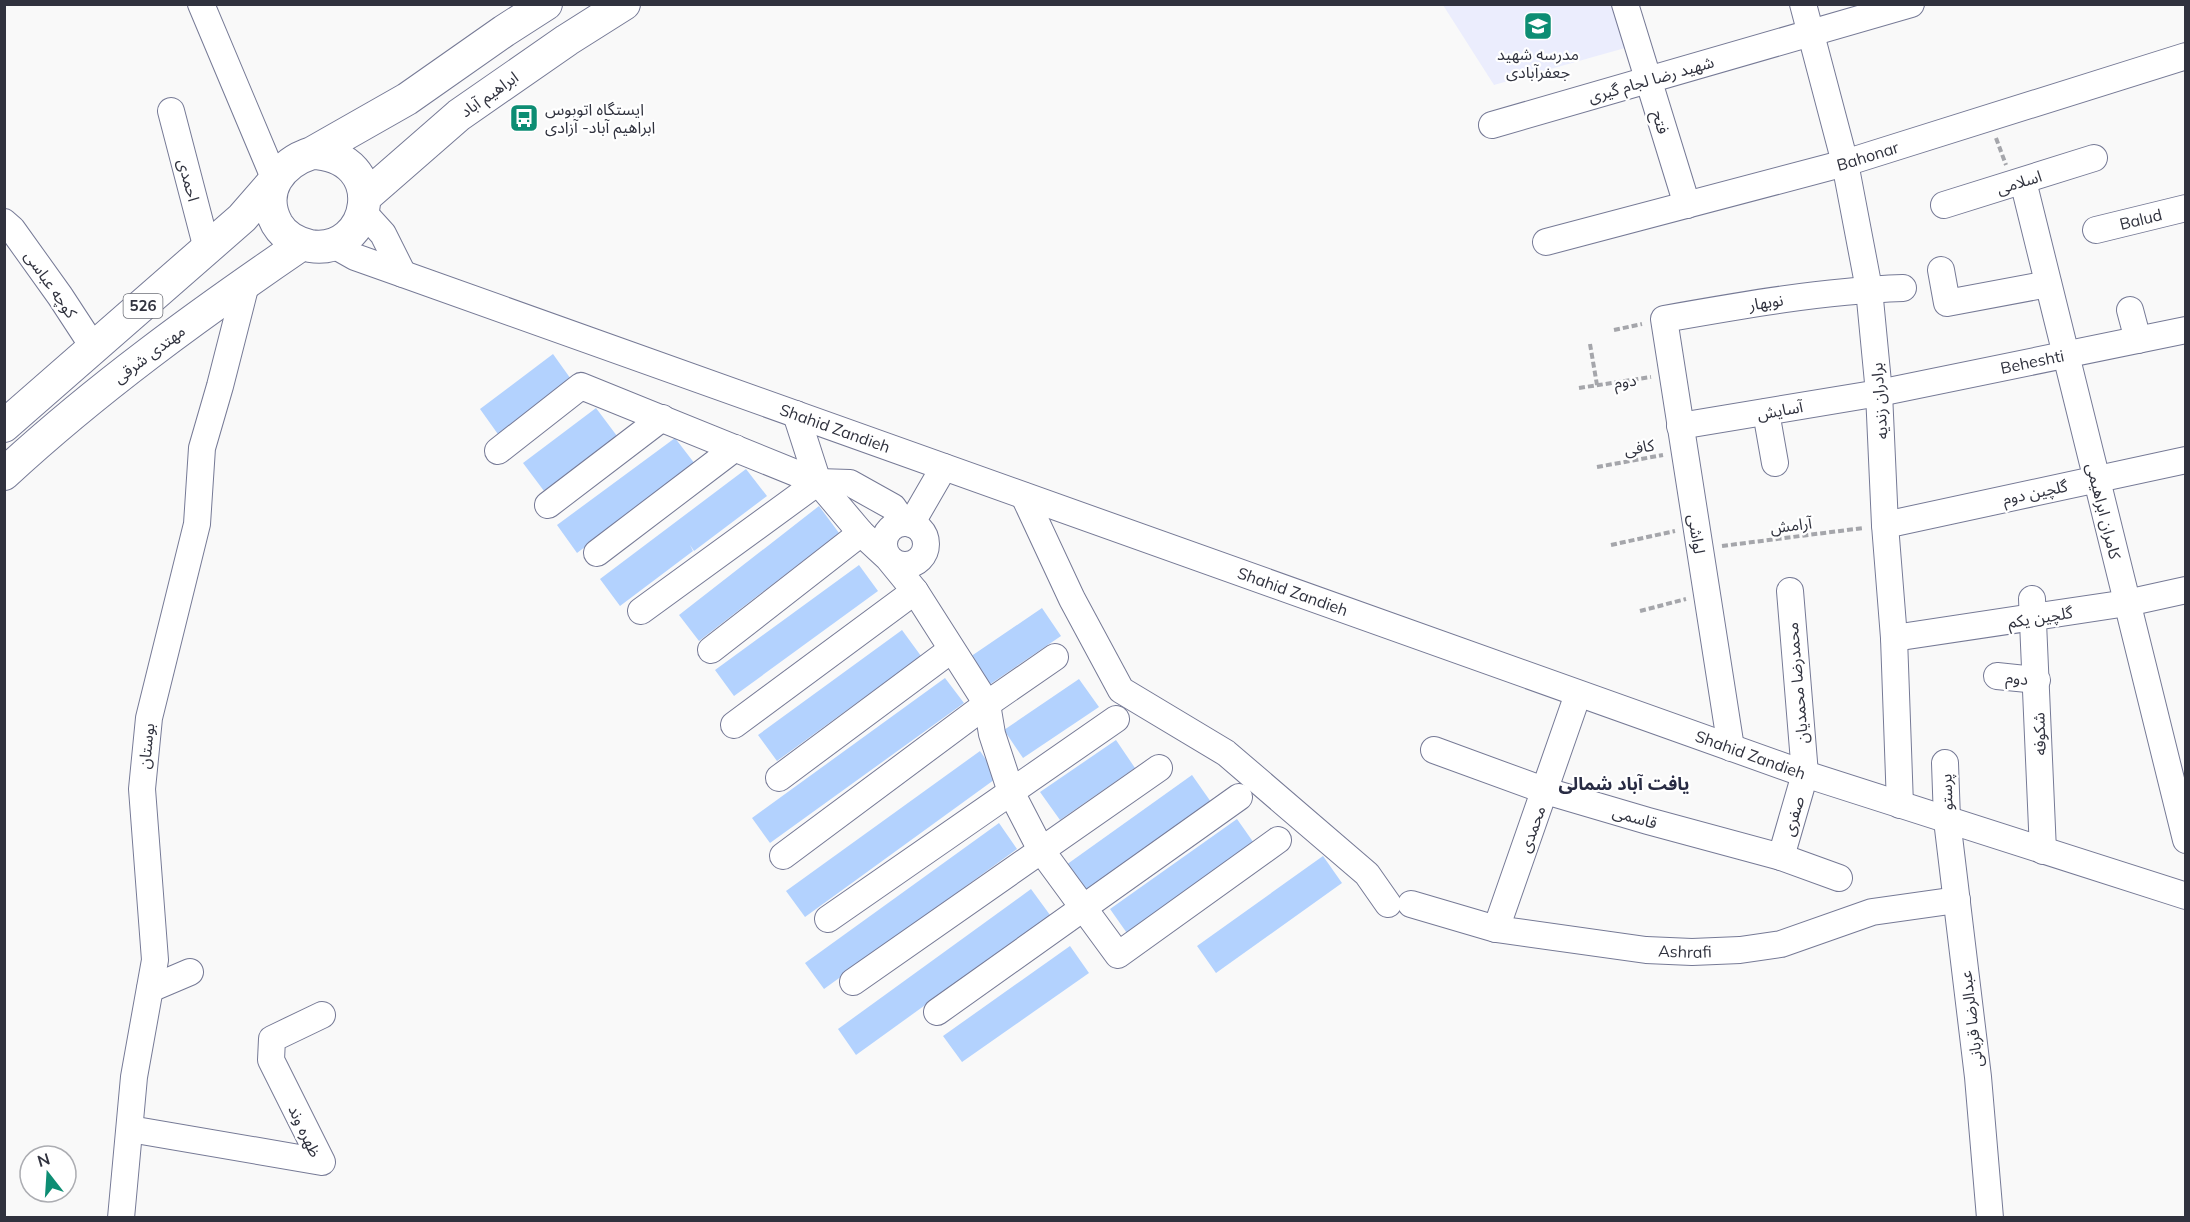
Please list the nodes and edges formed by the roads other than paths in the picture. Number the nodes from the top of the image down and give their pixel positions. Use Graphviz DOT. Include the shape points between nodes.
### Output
graph roads {
  1 [pos="201,4"];
  2 [pos="624,4"];
  3 [pos="1625,4"];
  4 [pos="1803,4"];
  5 [pos="1911,4"];
  6 [pos="531,9"];
  7 [pos="1810,34"];
  8 [pos="2186,56"];
  9 [pos="1648,80"];
  10 [pos="171,111"];
  11 [pos="1492,124"];
  12 [pos="312,153"];
  13 [pos="2094,158"];
  14 [pos="1845,163"];
  15 [pos="275,180"];
  16 [pos="2018,183"];
  17 [pos="364,205"];
  18 [pos="1687,205"];
  19 [pos="1944,205"];
  20 [pos="2186,208"];
  21 [pos="4,222"];
  22 [pos="2096,230"];
  23 [pos="1546,242"];
  24 [pos="302,244"];
  25 [pos="332,244"];
  26 [pos="207,249"];
  27 [pos="1941,270"];
  28 [pos="403,274"];
  29 [pos="246,284"];
  30 [pos="2048,284"];
  31 [pos="1903,288"];
  32 [pos="1869,289"];
  33 [pos="2130,309"];
  34 [pos="1664,319"];
  35 [pos="2186,330"];
  36 [pos="2138,340"];
  37 [pos="94,348"];
  38 [pos="2066,355"];
  39 [pos="1880,393"];
  40 [pos="1766,412"];
  41 [pos="796,414"];
  42 [pos="662,418"];
  43 [pos="4,426"];
  44 [pos="1680,426"];
  45 [pos="735,448"];
  46 [pos="498,451"];
  47 [pos="2186,460"];
  48 [pos="1775,463"];
  49 [pos="944,468"];
  50 [pos="4,474"];
  51 [pos="2096,479"];
  52 [pos="818,482"];
  53 [pos="1024,496"];
  54 [pos="548,505"];
  55 [pos="908,523"];
  56 [pos="1885,525"];
  57 [pos="861,533"];
  58 [pos="597,553"];
  59 [pos="888,558"];
  60 [pos="2186,590"];
  61 [pos="915,591"];
  62 [pos="1790,591"];
  63 [pos="2127,603"];
  64 [pos="2033,608"];
  65 [pos="641,611"];
  66 [pos="1894,638"];
  67 [pos="711,650"];
  68 [pos="951,650"];
  69 [pos="1055,657"];
  70 [pos="1997,676"];
  71 [pos="2037,680"];
  72 [pos="1578,694"];
  73 [pos="987,704"];
  74 [pos="1116,719"];
  75 [pos="734,725"];
  76 [pos="1731,748"];
  77 [pos="1434,750"];
  78 [pos="1945,763"];
  79 [pos="1159,768"];
  80 [pos="1805,774"];
  81 [pos="779,778"];
  82 [pos="1546,790"];
  83 [pos="1011,792"];
  84 [pos="1239,797"];
  85 [pos="1900,805"];
  86 [pos="1947,820"];
  87 [pos="1278,840"];
  88 [pos="2186,840"];
  89 [pos="1041,850"];
  90 [pos="2043,851"];
  91 [pos="783,856"];
  92 [pos="1781,857"];
  93 [pos="1839,878"];
  94 [pos="2186,896"];
  95 [pos="1957,900"];
  96 [pos="1082,908"];
  97 [pos="828,919"];
  98 [pos="1496,928"];
  99 [pos="190,972"];
  100 [pos="853,982"];
  101 [pos="150,989"];
  102 [pos="937,1012"];
  103 [pos="322,1015"];
  104 [pos="130,1129"];
  105 [pos="121,1218"];
  106 [pos="1990,1218"];
  1 -- 15 [label="street"];
  2 -- 17 [label="main road, ابراهیم آباد" via="459,115"];
  3 -- 9 [label="street, فتح"];
  4 -- 7 [label="street, برادران زندیه"];
  5 -- 7 [label="street, شهید رضا لجام گیری"];
  6 -- 12 [label="main road" via="407,99"];
  7 -- 9 [label="street, شهید رضا لجام گیری"];
  7 -- 14 [label="street, برادران زندیه"];
  8 -- 14 [label="street, Bahonar"];
  9 -- 11 [label="street, شهید رضا لجام گیری"];
  9 -- 18 [label="street, فتح"];
  10 -- 26 [label="street, احمدی"];
  12 -- 15 [label="main road" via="284,167"];
  12 -- 17 [label="main road" via="342,159 353,169 361,182"];
  13 -- 16 [label="street, اسلامی"];
  14 -- 18 [label="street, Bahonar"];
  14 -- 32 [label="street, برادران زندیه"];
  15 -- 24 [label="main road" via="271,195 278,225"];
  15 -- 26 [label="main road, 526" via="242,218"];
  16 -- 19 [label="street, اسلامی"];
  16 -- 30 [label="street, کامران ابراهیمی"];
  17 -- 25 [label="main road" via="357,226"];
  17 -- 28 [label="street"];
  18 -- 23 [label="street, Bahonar"];
  20 -- 22 [label="street, Balud"];
  21 -- 37 [label="street, کوچه عباسی"];
  24 -- 25 [label="main road"];
  24 -- 29 [label="main road, مهتدی شرقی"];
  25 -- 28 [label="street, Shahid Zandieh" via="355,257"];
  26 -- 37 [label="main road, 526"];
  27 -- 30 [label="street" via="1947,303"];
  28 -- 41 [label="street, Shahid Zandieh"];
  29 -- 50 [label="main road, مهتدی شرقی" via="174,334 56,427"];
  29 -- 101 [label="street, بوستان" via="202,447 197,524 149,718 142,789 155,960"];
  30 -- 38 [label="street, کامران ابراهیمی"];
  31 -- 32 [label="street"];
  32 -- 34 [label="street, نوبهار" via="1784,298"];
  32 -- 39 [label="street, برادران زندیه"];
  33 -- 36 [label="street"];
  34 -- 44 [label="street, لواشی"];
  35 -- 36 [label="street, Beheshti"];
  36 -- 38 [label="street, Beheshti"];
  37 -- 43 [label="main road, 526"];
  38 -- 39 [label="street, Beheshti"];
  38 -- 51 [label="street, کامران ابراهیمی"];
  39 -- 40 [label="street, آسایش"];
  39 -- 56 [label="street, برادران زندیه"];
  40 -- 44 [label="street, آسایش"];
  40 -- 48 [label="street"];
  41 -- 49 [label="street, Shahid Zandieh"];
  41 -- 52 [label="street"];
  42 -- 45 [label="street"];
  42 -- 46 [label="street" via="582,386"];
  42 -- 54 [label="street"];
  44 -- 76 [label="street, لواشی"];
  45 -- 52 [label="street"];
  45 -- 58 [label="street"];
  47 -- 51 [label="street, گلچین دوم"];
  49 -- 53 [label="street, Shahid Zandieh"];
  49 -- 55 [label="street"];
  51 -- 56 [label="street, گلچین دوم"];
  51 -- 63 [label="street, کامران ابراهیمی"];
  52 -- 55 [label="street" via="850,483 894,507"];
  52 -- 57 [label="street"];
  52 -- 65 [label="street"];
  53 -- 72 [label="street, Shahid Zandieh"];
  53 -- 98 [label="street, Ashrafi" via="1072,599 1121,690 1226,753 1400,904"];
  55 -- 59 [label="street" via="887,532 884,545"];
  55 -- 59 [label="street" via="923,532 925,554 907,566"];
  56 -- 66 [label="street, برادران زندیه"];
  57 -- 59 [label="street"];
  57 -- 67 [label="street"];
  59 -- 61 [label="street"];
  60 -- 63 [label="street, گلچین یکم"];
  61 -- 68 [label="street"];
  61 -- 75 [label="street"];
  62 -- 80 [label="street, محمدرضا محمدیان"];
  63 -- 64 [label="street, گلچین یکم"];
  63 -- 88 [label="street, کامران ابراهیمی"];
  64 -- 66 [label="street, گلچین یکم"];
  64 -- 71 [label="street, شکوفه"];
  66 -- 85 [label="street, برادران زندیه"];
  68 -- 73 [label="street"];
  68 -- 81 [label="street"];
  69 -- 73 [label="street"];
  70 -- 71 [label="street, دوم"];
  71 -- 90 [label="street, شکوفه"];
  72 -- 76 [label="street, Shahid Zandieh"];
  72 -- 82 [label="street, محمدی"];
  73 -- 83 [label="street" via="992,734"];
  73 -- 91 [label="street"];
  74 -- 83 [label="street"];
  76 -- 80 [label="street, Shahid Zandieh"];
  77 -- 82 [label="street, قاسمی"];
  78 -- 86 [label="street, پرستو"];
  79 -- 89 [label="street"];
  80 -- 85 [label="street, Shahid Zandieh"];
  80 -- 92 [label="street, صفری"];
  82 -- 92 [label="street, قاسمی"];
  82 -- 98 [label="street, محمدی"];
  83 -- 89 [label="street"];
  83 -- 97 [label="street"];
  84 -- 96 [label="street"];
  85 -- 86 [label="street, Shahid Zandieh"];
  86 -- 90 [label="street, Shahid Zandieh"];
  86 -- 95 [label="street, عبدالرضا قربانی"];
  87 -- 96 [label="street" via="1118,955"];
  89 -- 96 [label="street"];
  89 -- 100 [label="street"];
  90 -- 94 [label="street, Shahid Zandieh"];
  92 -- 93 [label="street, قاسمی"];
  95 -- 98 [label="street, Ashrafi" via="1872,912 1781,944 1740,950 1646,950"];
  95 -- 106 [label="street, عبدالرضا قربانی"];
  96 -- 102 [label="street"];
  99 -- 101 [label="street"];
  101 -- 104 [label="street, بوستان" via="134,1077"];
  103 -- 104 [label="street, ظهره وند" via="272,1039 271,1060 322,1162"];
  104 -- 105 [label="street, بوستان"];
}
